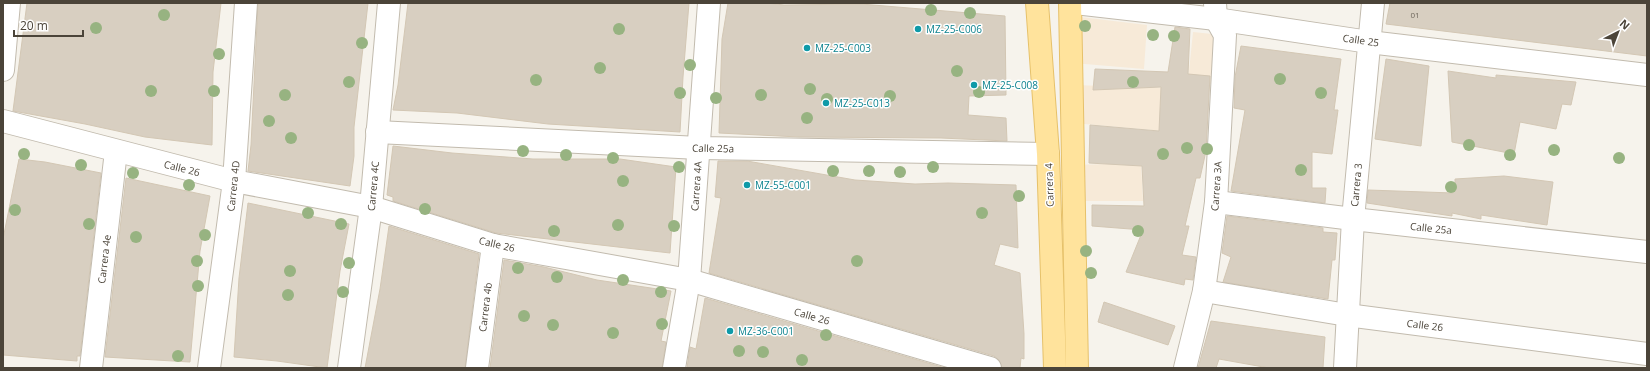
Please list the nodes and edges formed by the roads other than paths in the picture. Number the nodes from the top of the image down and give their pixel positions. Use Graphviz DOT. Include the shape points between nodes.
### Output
graph roads {
  1 [pos="9,3"];
  2 [pos="246,3"];
  3 [pos="388,3"];
  4 [pos="709,3"];
  5 [pos="1037,3"];
  6 [pos="1070,3"];
  7 [pos="1076,3"];
  8 [pos="1373,3"];
  9 [pos="1216,11"];
  10 [pos="1369,42"];
  11 [pos="3,70"];
  12 [pos="1647,74"];
  13 [pos="3,121"];
  14 [pos="377,132"];
  15 [pos="699,148"];
  16 [pos="116,151"];
  17 [pos="1048,154"];
  18 [pos="234,181"];
  19 [pos="1216,202"];
  20 [pos="371,207"];
  21 [pos="1353,219"];
  22 [pos="493,245"];
  23 [pos="1647,252"];
  24 [pos="689,280"];
  25 [pos="1204,291"];
  26 [pos="1347,315"];
  27 [pos="1647,354"];
  28 [pos="91,368"];
  29 [pos="209,368"];
  30 [pos="349,368"];
  31 [pos="477,368"];
  32 [pos="674,368"];
  33 [pos="990,368"];
  34 [pos="1055,368"];
  35 [pos="1077,368"];
  36 [pos="1185,368"];
  37 [pos="1344,368"];
  1 -- 11 [label="street"];
  2 -- 18 [label="street, Carrera 4D"];
  3 -- 14 [label="street, Carrera 4C"];
  4 -- 15 [label="street, Carrera 4A"];
  5 -- 17 [label="main road, Carrera 4"];
  6 -- 35 [label="main road"];
  7 -- 9 [label="street, Calle 25"];
  8 -- 10 [label="street, Carrera 3"];
  9 -- 10 [label="street, Calle 25"];
  9 -- 19 [label="street, Carrera 3A" via="1225,35"];
  10 -- 12 [label="street, Calle 25"];
  10 -- 21 [label="street, Carrera 3"];
  13 -- 16 [label="street, Calle 26"];
  14 -- 15 [label="street, Calle 25a"];
  14 -- 20 [label="street, Carrera 4C"];
  15 -- 17 [label="street, Calle 25a"];
  15 -- 24 [label="street, Carrera 4A"];
  16 -- 18 [label="street, Calle 26"];
  16 -- 28 [label="street, Carrera 4e"];
  17 -- 34 [label="main road, Carrera 4"];
  18 -- 20 [label="street, Calle 26"];
  18 -- 29 [label="street, Carrera 4D"];
  19 -- 21 [label="street, Calle 25a"];
  19 -- 25 [label="street, Carrera 3A"];
  20 -- 22 [label="street, Calle 26"];
  20 -- 30 [label="street, Carrera 4C"];
  21 -- 23 [label="street, Calle 25a"];
  21 -- 26 [label="street, Carrera 3"];
  22 -- 24 [label="street, Calle 26"];
  22 -- 31 [label="street, Carrera 4b"];
  24 -- 32 [label="street, Carrera 4A"];
  24 -- 33 [label="street, Calle 26"];
  25 -- 26 [label="street, Calle 26"];
  25 -- 36 [label="street, Carrera 3A"];
  26 -- 27 [label="street, Calle 26"];
  26 -- 37 [label="street, Carrera 3"];
}
